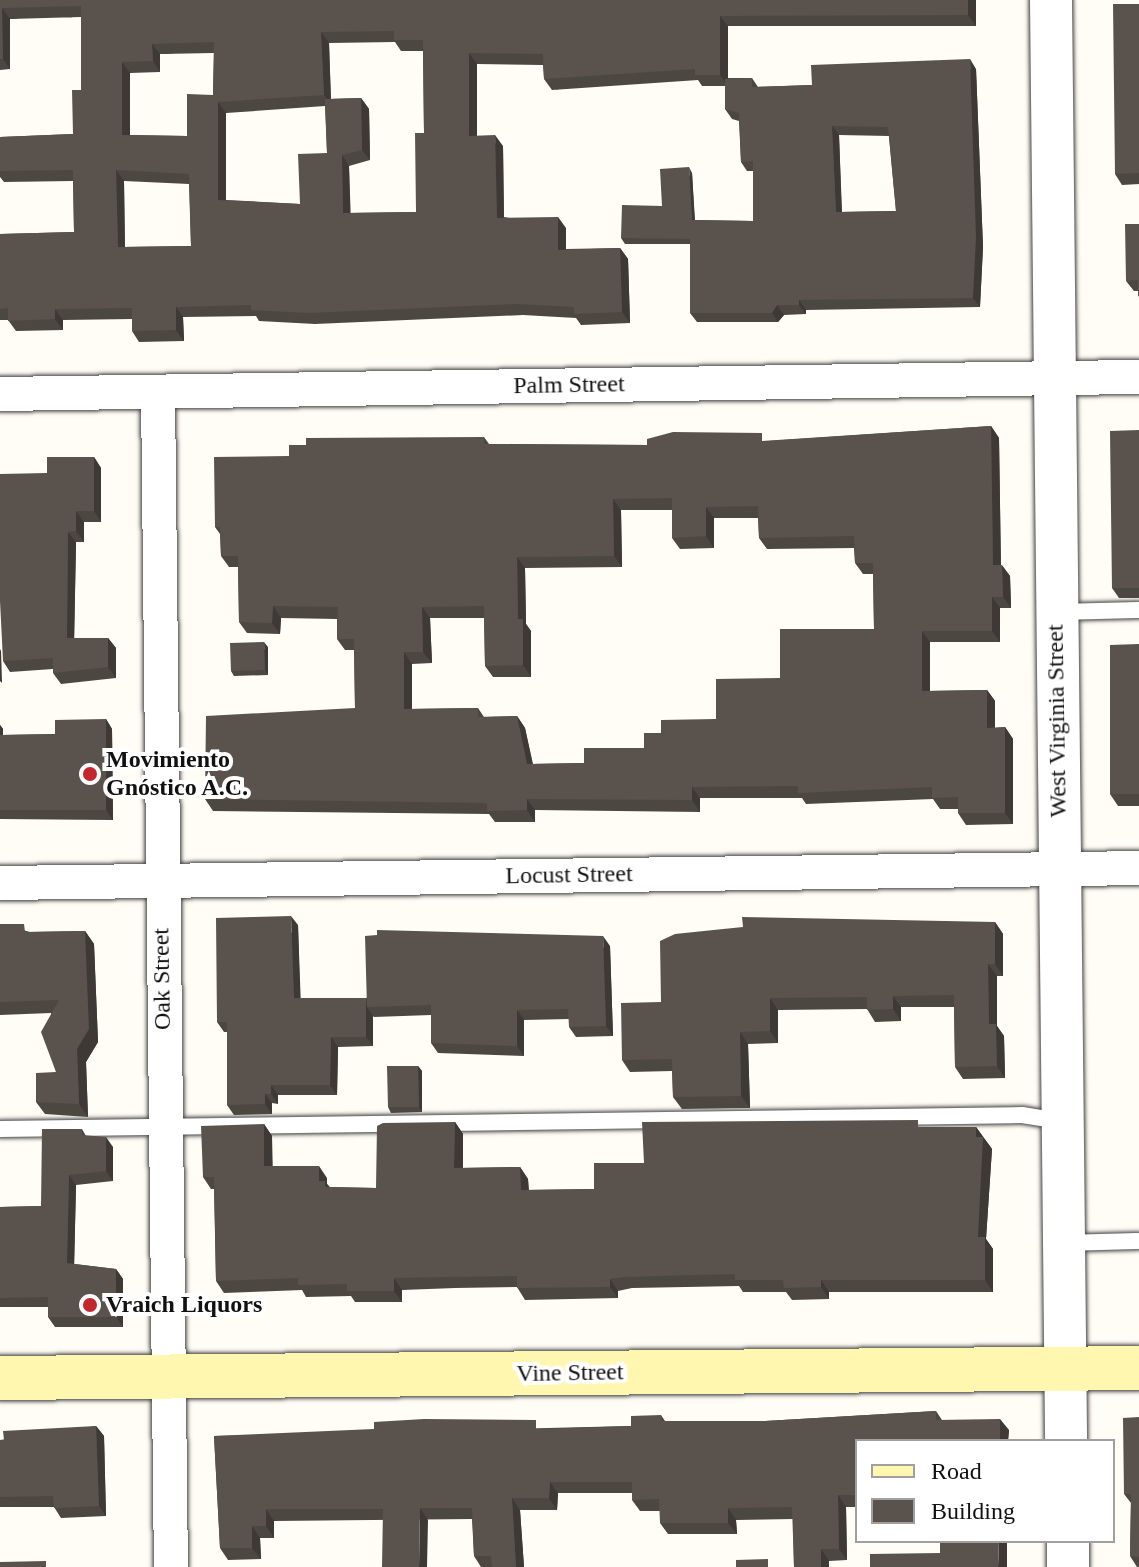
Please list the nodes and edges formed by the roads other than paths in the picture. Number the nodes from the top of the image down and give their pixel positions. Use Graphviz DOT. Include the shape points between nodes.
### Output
graph roads {
  1 [pos="1051,0"];
  2 [pos="1139,377"];
  3 [pos="1052,378"];
  4 [pos="158,392"];
  5 [pos="0,394"];
  6 [pos="1139,610"];
  7 [pos="1055,612"];
  8 [pos="1139,868"];
  9 [pos="1060,869"];
  10 [pos="162,880"];
  11 [pos="0,883"];
  12 [pos="1061,1121"];
  13 [pos="164,1128"];
  14 [pos="0,1129"];
  15 [pos="1138,1241"];
  16 [pos="1063,1243"];
  17 [pos="1139,1368"];
  18 [pos="1065,1369"];
  19 [pos="165,1377"];
  20 [pos="0,1378"];
  21 [pos="1066,1439"];
  22 [pos="1068,1543"];
  23 [pos="171,1567"];
  24 [pos="1068,1567"];
  1 -- 3 [label="street, West Virginia Street"];
  2 -- 3 [label="street, Palm Street"];
  3 -- 4 [label="street, Palm Street"];
  3 -- 7 [label="street, West Virginia Street"];
  4 -- 5 [label="street, Palm Street"];
  4 -- 10 [label="street, Oak Street"];
  6 -- 7 [label="lane"];
  7 -- 9 [label="street, West Virginia Street"];
  8 -- 9 [label="street, Locust Street"];
  9 -- 10 [label="street, Locust Street"];
  9 -- 12 [label="street, West Virginia Street"];
  10 -- 11 [label="street, Locust Street"];
  10 -- 13 [label="street, Oak Street"];
  12 -- 13 [label="lane" via="976,1115"];
  12 -- 16 [label="street, West Virginia Street"];
  13 -- 14 [label="lane"];
  13 -- 19 [label="street, Oak Street"];
  15 -- 16 [label="lane"];
  16 -- 18 [label="street, West Virginia Street"];
  17 -- 18 [label="main road, Vine Street"];
  18 -- 19 [label="main road, Vine Street"];
  18 -- 21 [label="street, West Virginia Street"];
  19 -- 20 [label="main road, Vine Street"];
  19 -- 23 [label="street, Oak Street"];
  22 -- 24 [label="street"];
}
